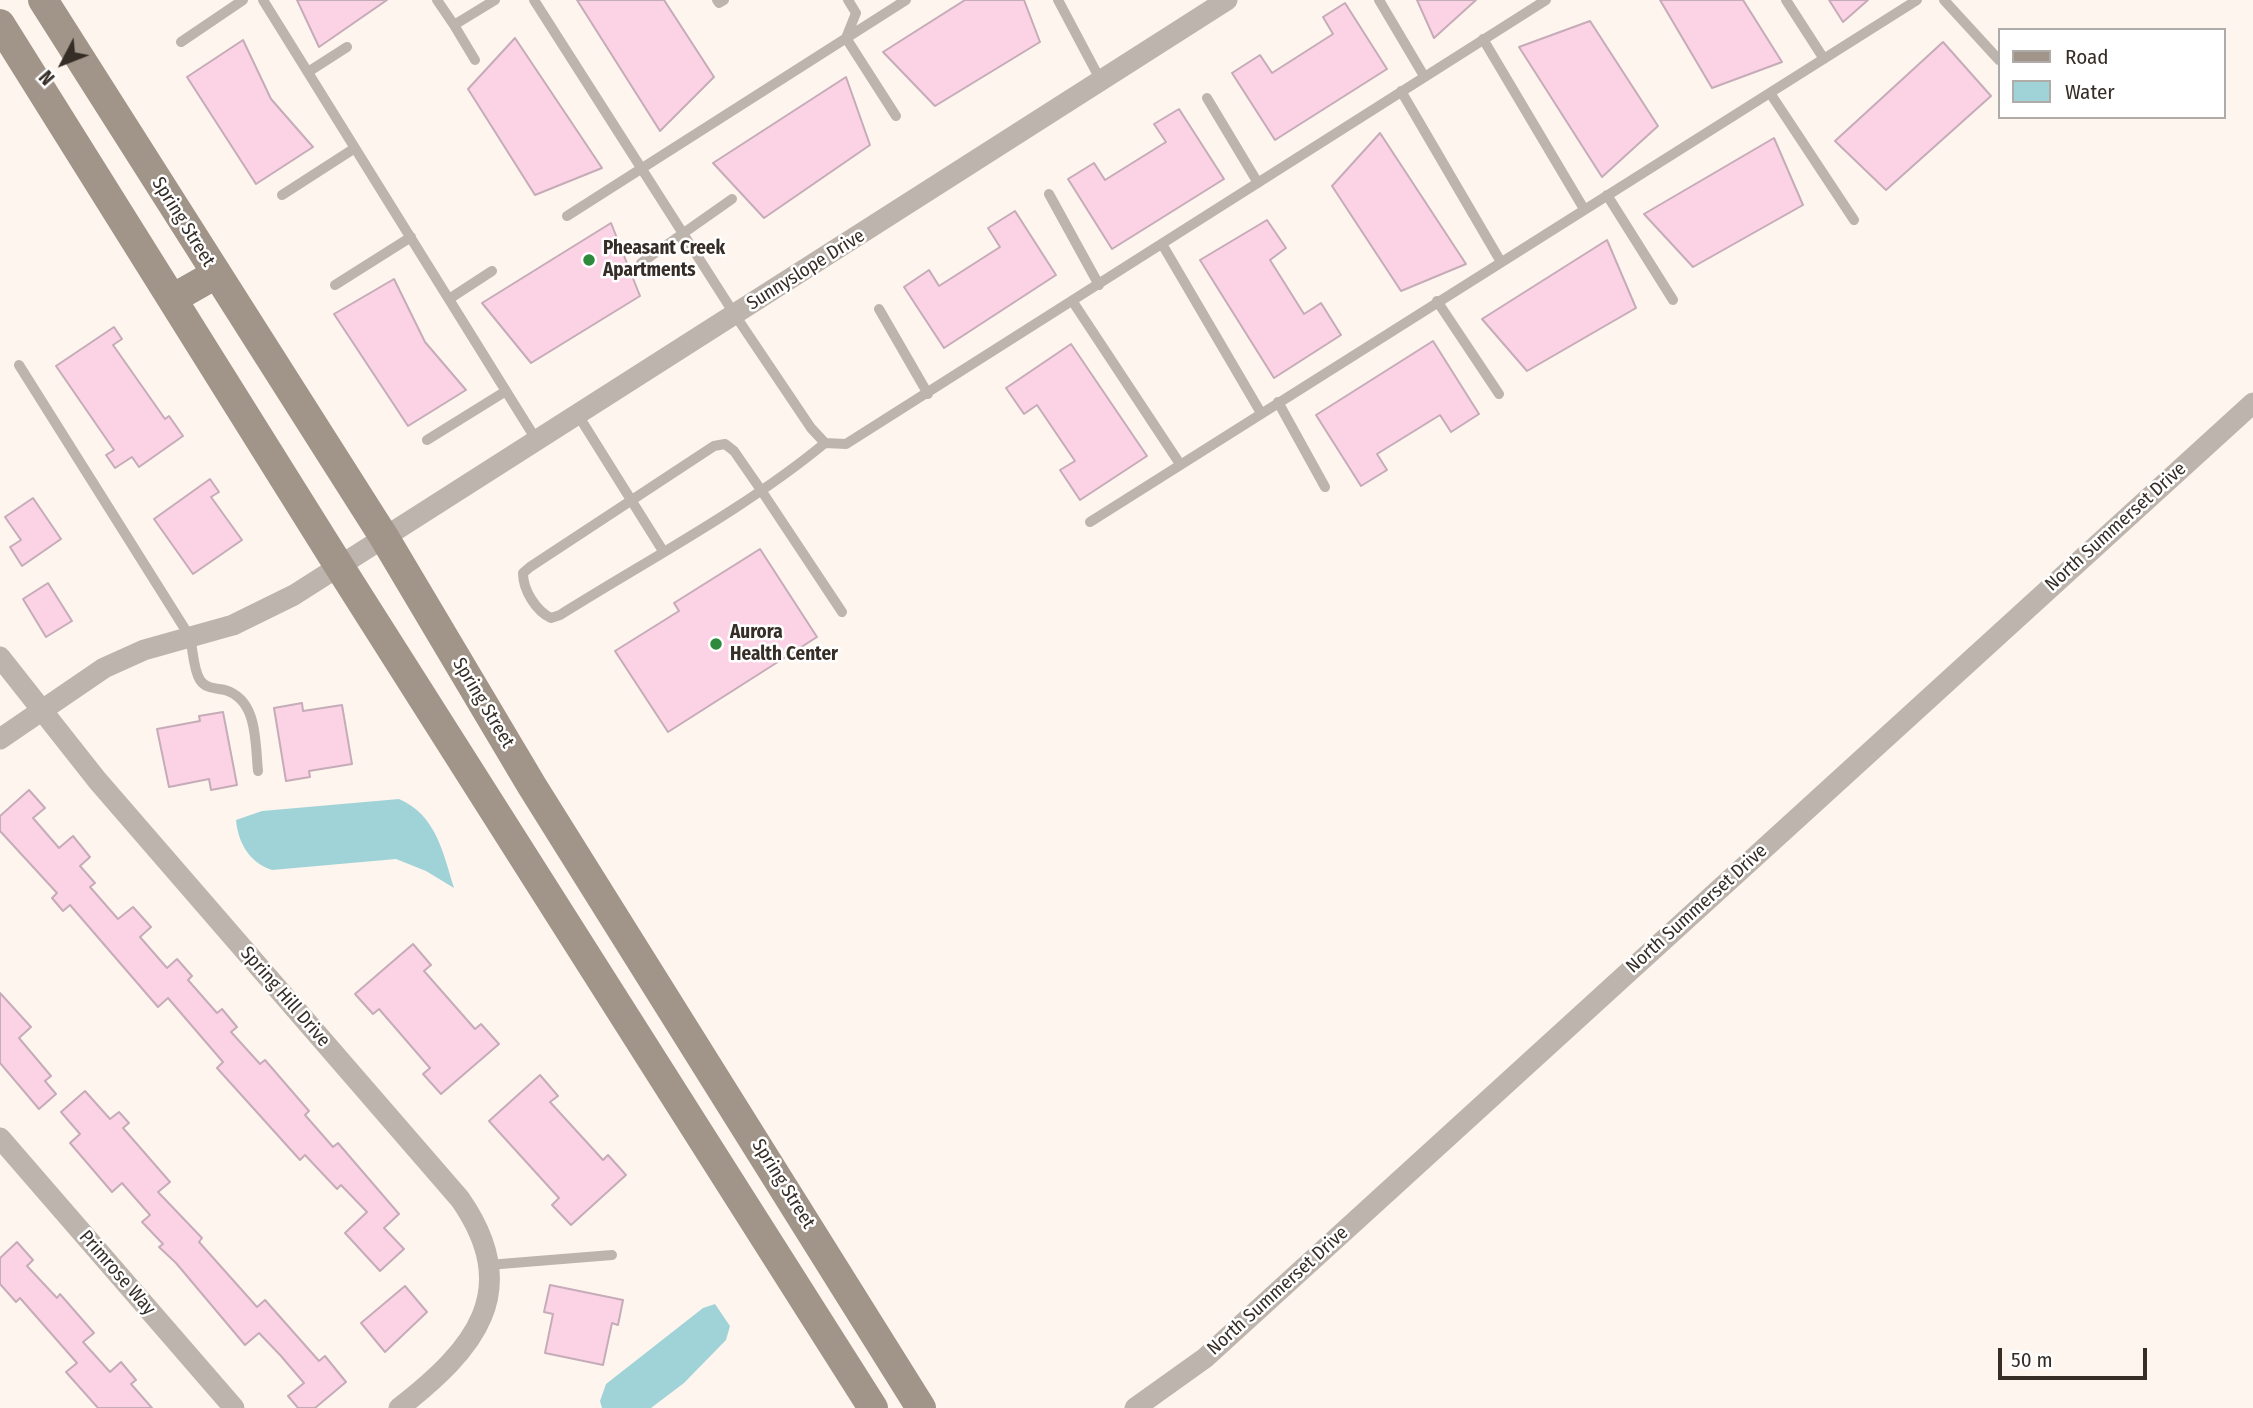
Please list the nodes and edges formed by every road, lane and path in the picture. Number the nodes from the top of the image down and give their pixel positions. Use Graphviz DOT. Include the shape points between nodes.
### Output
graph roads {
  1 [pos="243,0"];
  2 [pos="262,0"];
  3 [pos="437,0"];
  4 [pos="495,0"];
  5 [pos="534,0"];
  6 [pos="717,0"];
  7 [pos="724,0"];
  8 [pos="848,0"];
  9 [pos="906,0"];
  10 [pos="1058,0"];
  11 [pos="1227,0"];
  12 [pos="1379,0"];
  13 [pos="1546,0"];
  14 [pos="1786,0"];
  15 [pos="1917,0"];
  16 [pos="1944,0"];
  17 [pos="49,2"];
  18 [pos="0,24"];
  19 [pos="454,25"];
  20 [pos="846,38"];
  21 [pos="1483,39"];
  22 [pos="181,42"];
  23 [pos="347,47"];
  24 [pos="1997,58"];
  25 [pos="1824,59"];
  26 [pos="475,60"];
  27 [pos="308,72"];
  28 [pos="1424,76"];
  29 [pos="1101,81"];
  30 [pos="1401,91"];
  31 [pos="1770,93"];
  32 [pos="1207,98"];
  33 [pos="896,116"];
  34 [pos="355,148"];
  35 [pos="641,169"];
  36 [pos="1258,183"];
  37 [pos="1049,194"];
  38 [pos="282,195"];
  39 [pos="1607,195"];
  40 [pos="732,199"];
  41 [pos="1584,209"];
  42 [pos="568,216"];
  43 [pos="1854,220"];
  44 [pos="682,231"];
  45 [pos="411,237"];
  46 [pos="1162,244"];
  47 [pos="641,262"];
  48 [pos="1501,262"];
  49 [pos="492,271"];
  50 [pos="216,274"];
  51 [pos="335,285"];
  52 [pos="1099,285"];
  53 [pos="172,299"];
  54 [pos="449,299"];
  55 [pos="1673,300"];
  56 [pos="1437,301"];
  57 [pos="1073,302"];
  58 [pos="879,309"];
  59 [pos="735,315"];
  60 [pos="19,365"];
  61 [pos="506,391"];
  62 [pos="928,394"];
  63 [pos="1499,394"];
  64 [pos="1278,402"];
  65 [pos="2253,403"];
  66 [pos="1261,413"];
  67 [pos="578,415"];
  68 [pos="427,440"];
  69 [pos="537,441"];
  70 [pos="825,443"];
  71 [pos="1180,464"];
  72 [pos="1325,487"];
  73 [pos="761,489"];
  74 [pos="631,500"];
  75 [pos="1090,522"];
  76 [pos="384,537"];
  77 [pos="663,551"];
  78 [pos="339,566"];
  79 [pos="842,612"];
  80 [pos="190,637"];
  81 [pos="0,657"];
  82 [pos="39,710"];
  83 [pos="0,739"];
  84 [pos="258,771"];
  85 [pos="0,1138"];
  86 [pos="612,1255"];
  87 [pos="488,1265"];
  88 [pos="234,1408"];
  89 [pos="399,1408"];
  90 [pos="873,1408"];
  91 [pos="921,1408"];
  92 [pos="1135,1408"];
  1 -- 22 [label="lane"];
  2 -- 27 [label="lane"];
  3 -- 19 [label="lane"];
  4 -- 19 [label="lane"];
  5 -- 35 [label="lane"];
  6 -- 7 [label="lane"];
  8 -- 20 [label="lane" via="856,13"];
  9 -- 20 [label="lane"];
  10 -- 29 [label="lane"];
  11 -- 29 [label="street, Sunnyslope Drive"];
  12 -- 28 [label="lane"];
  13 -- 21 [label="lane"];
  14 -- 25 [label="lane"];
  15 -- 25 [label="lane"];
  16 -- 24 [label="lane"];
  17 -- 50 [label="main road, Spring Street"];
  18 -- 53 [label="main road"];
  19 -- 26 [label="lane"];
  20 -- 33 [label="lane"];
  20 -- 35 [label="lane"];
  21 -- 28 [label="lane"];
  21 -- 41 [label="lane"];
  23 -- 27 [label="lane"];
  25 -- 31 [label="lane"];
  27 -- 34 [label="lane"];
  28 -- 30 [label="lane"];
  29 -- 59 [label="street, Sunnyslope Drive"];
  30 -- 36 [label="lane"];
  30 -- 48 [label="lane"];
  31 -- 39 [label="lane"];
  31 -- 43 [label="lane"];
  32 -- 36 [label="lane"];
  34 -- 38 [label="lane"];
  34 -- 45 [label="lane"];
  35 -- 42 [label="lane"];
  35 -- 44 [label="lane"];
  36 -- 46 [label="lane"];
  37 -- 52 [label="lane"];
  39 -- 41 [label="lane"];
  39 -- 55 [label="lane"];
  40 -- 44 [label="lane"];
  41 -- 48 [label="lane"];
  44 -- 47 [label="lane"];
  44 -- 59 [label="lane"];
  45 -- 51 [label="lane"];
  45 -- 54 [label="lane"];
  46 -- 52 [label="lane"];
  46 -- 66 [label="lane"];
  48 -- 56 [label="lane"];
  49 -- 54 [label="lane"];
  50 -- 53 [label="main road"];
  50 -- 76 [label="main road, Spring Street"];
  52 -- 57 [label="lane"];
  53 -- 78 [label="main road"];
  54 -- 61 [label="lane"];
  56 -- 63 [label="lane"];
  56 -- 64 [label="lane"];
  57 -- 62 [label="lane"];
  57 -- 71 [label="lane"];
  58 -- 62 [label="lane"];
  59 -- 67 [label="street, Sunnyslope Drive"];
  59 -- 70 [label="lane"];
  60 -- 80 [label="lane"];
  61 -- 68 [label="lane"];
  61 -- 69 [label="lane"];
  62 -- 70 [label="lane" via="846,444"];
  64 -- 66 [label="lane"];
  64 -- 72 [label="lane"];
  65 -- 92 [label="street, North Summerset Drive" via="1205,1358"];
  66 -- 71 [label="lane"];
  67 -- 69 [label="street, Sunnyslope Drive"];
  67 -- 74 [label="lane"];
  69 -- 76 [label="street, Sunnyslope Drive"];
  70 -- 73 [label="lane"];
  71 -- 75 [label="lane"];
  73 -- 74 [label="lane" via="725,444 714,446"];
  73 -- 77 [label="lane"];
  73 -- 79 [label="lane"];
  74 -- 77 [label="lane"];
  74 -- 77 [label="lane" via="523,573 523,584 541,614 551,618"];
  76 -- 78 [label="street, Sunnyslope Drive"];
  76 -- 91 [label="main road, Spring Street" via="532,786"];
  78 -- 80 [label="street, Sunnyslope Drive" via="274,607"];
  78 -- 90 [label="main road"];
  80 -- 82 [label="street, Sunnyslope Drive" via="104,668"];
  80 -- 84 [label="lane" via="200,680 242,699 252,717"];
  81 -- 82 [label="street, Spring Hill Drive"];
  82 -- 83 [label="street, Sunnyslope Drive"];
  82 -- 87 [label="street, Spring Hill Drive" via="460,1199 475,1220"];
  85 -- 88 [label="street, Primrose Way"];
  86 -- 87 [label="lane"];
  87 -- 89 [label="street, Spring Hill Drive" via="487,1302 477,1330 459,1357"];
}
